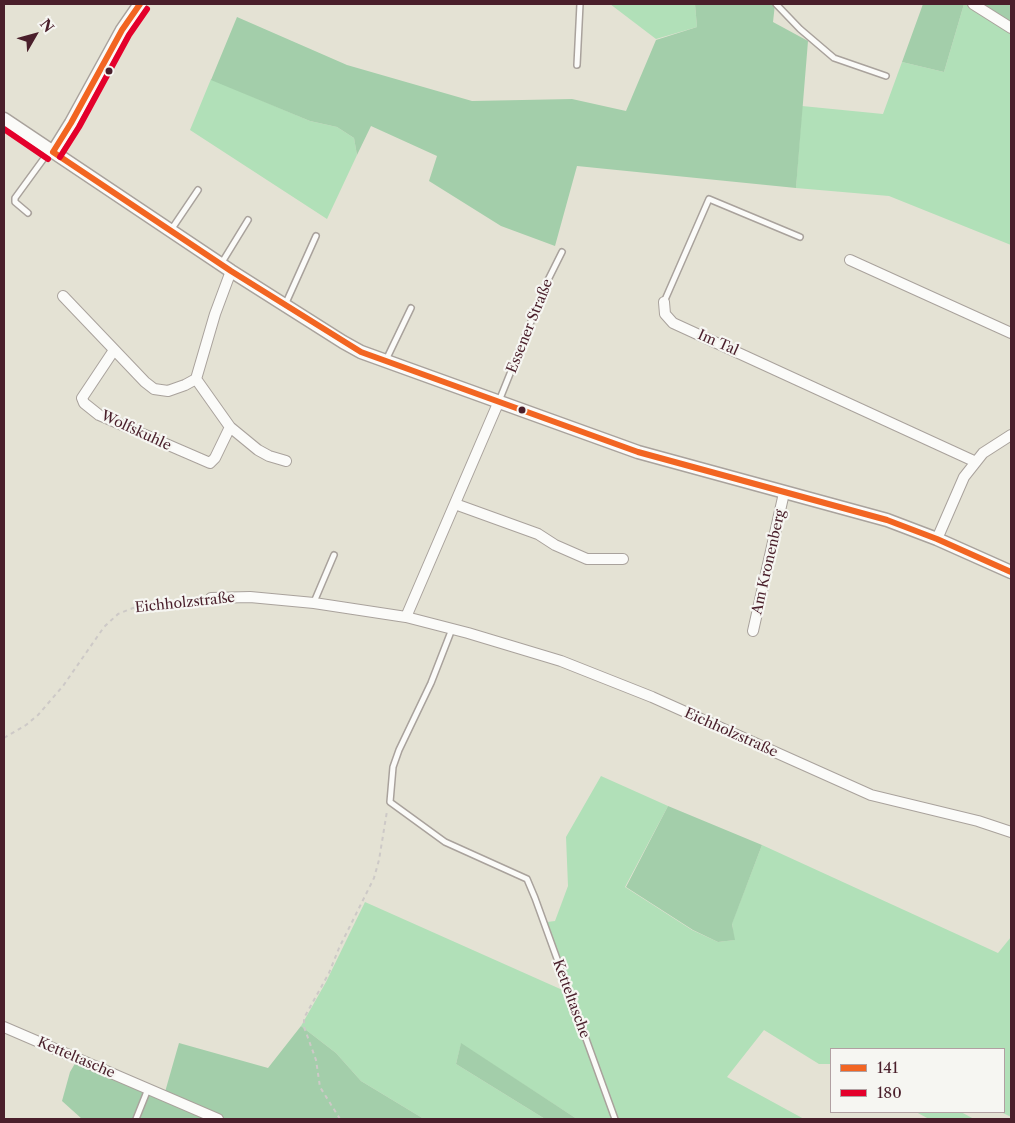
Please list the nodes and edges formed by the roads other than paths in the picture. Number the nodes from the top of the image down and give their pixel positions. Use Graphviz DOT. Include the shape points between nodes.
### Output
graph roads {
  1 [pos="140,4"];
  2 [pos="580,4"];
  3 [pos="776,4"];
  4 [pos="973,4"];
  5 [pos="1011,28"];
  6 [pos="577,64"];
  7 [pos="886,76"];
  8 [pos="5,122"];
  9 [pos="52,151"];
  10 [pos="198,190"];
  11 [pos="28,213"];
  12 [pos="248,220"];
  13 [pos="171,230"];
  14 [pos="316,236"];
  15 [pos="800,237"];
  16 [pos="562,252"];
  17 [pos="850,260"];
  18 [pos="226,267"];
  19 [pos="63,296"];
  20 [pos="664,302"];
  21 [pos="285,305"];
  22 [pos="411,308"];
  23 [pos="1011,333"];
  24 [pos="114,350"];
  25 [pos="386,361"];
  26 [pos="196,379"];
  27 [pos="499,402"];
  28 [pos="230,427"];
  29 [pos="1011,435"];
  30 [pos="286,461"];
  31 [pos="976,462"];
  32 [pos="784,493"];
  33 [pos="455,504"];
  34 [pos="937,539"];
  35 [pos="334,555"];
  36 [pos="623,559"];
  37 [pos="1011,572"];
  38 [pos="211,598"];
  39 [pos="314,603"];
  40 [pos="406,617"];
  41 [pos="452,629"];
  42 [pos="753,631"];
  43 [pos="1011,832"];
  44 [pos="4,1027"];
  45 [pos="148,1088"];
  46 [pos="136,1119"];
  47 [pos="218,1119"];
  48 [pos="615,1119"];
  1 -- 9 [label="street"];
  2 -- 6 [label="lane"];
  3 -- 7 [label="lane" via="834,58"];
  4 -- 5 [label="street"];
  8 -- 9 [label="street"];
  9 -- 11 [label="lane" via="16,198"];
  9 -- 13 [label="street"];
  10 -- 13 [label="lane"];
  12 -- 18 [label="lane"];
  13 -- 18 [label="street"];
  14 -- 21 [label="lane"];
  15 -- 20 [label="lane, Im Tal" via="710,199"];
  16 -- 27 [label="lane, Essener Straße"];
  17 -- 23 [label="street"];
  18 -- 21 [label="street"];
  18 -- 26 [label="street"];
  19 -- 24 [label="street"];
  20 -- 31 [label="street, Im Tal" via="665,314 673,323"];
  21 -- 25 [label="street" via="343,342"];
  22 -- 25 [label="lane"];
  24 -- 26 [label="street" via="154,389 168,391"];
  24 -- 28 [label="street, Wolfskuhle" via="82,398 99,415 210,463"];
  25 -- 27 [label="street"];
  26 -- 28 [label="street"];
  27 -- 32 [label="street" via="638,452"];
  27 -- 33 [label="street"];
  28 -- 30 [label="street" via="258,450"];
  29 -- 31 [label="street" via="983,453"];
  31 -- 34 [label="street" via="960,485"];
  32 -- 34 [label="street" via="870,515"];
  32 -- 42 [label="street, Am Kronenberg"];
  33 -- 36 [label="street" via="538,534 587,559"];
  33 -- 40 [label="street"];
  34 -- 37 [label="street"];
  35 -- 39 [label="lane"];
  38 -- 39 [label="street, Eichholzstraße" via="250,597"];
  39 -- 40 [label="street, Eichholzstraße"];
  40 -- 41 [label="street, Eichholzstraße"];
  41 -- 43 [label="street, Eichholzstraße" via="561,661 652,697 871,795"];
  41 -- 48 [label="lane, Ketteltasche" via="399,750 393,767 390,802 445,842 527,879"];
  44 -- 45 [label="street, Ketteltasche"];
  45 -- 46 [label="lane"];
  45 -- 47 [label="street, Ketteltasche"];
}
